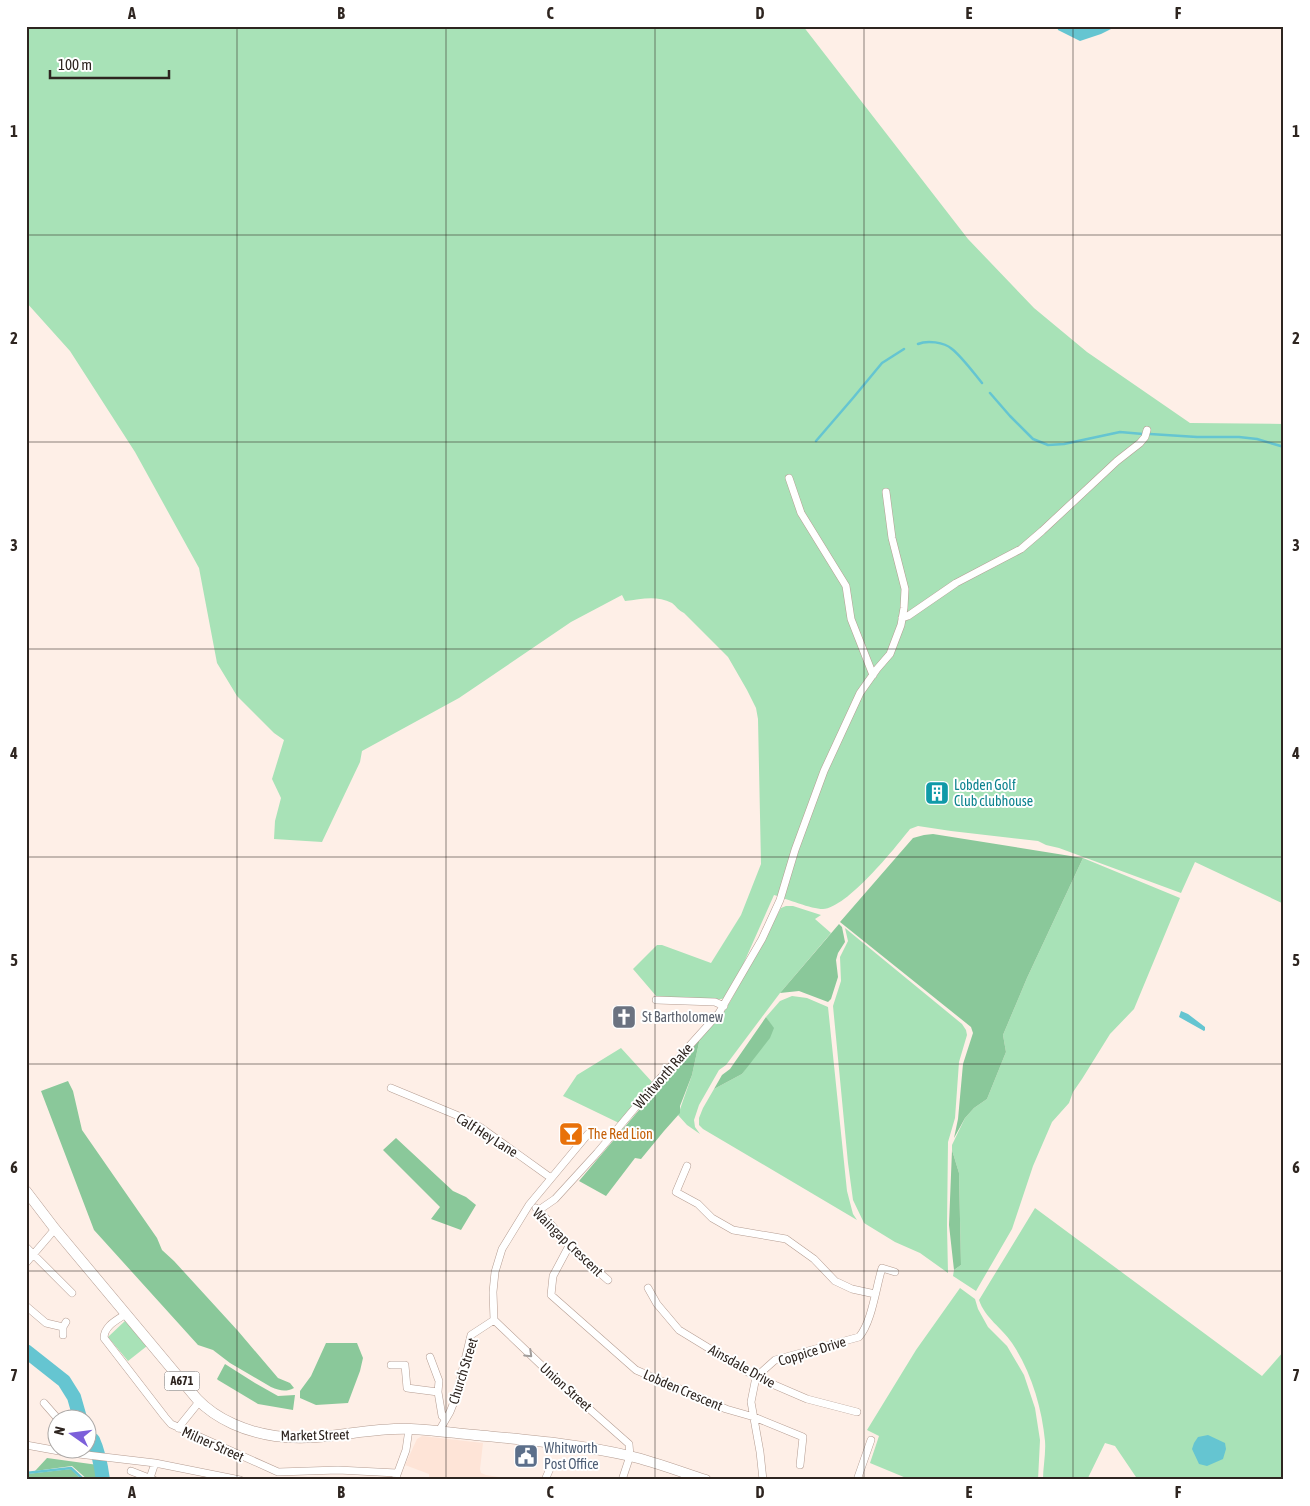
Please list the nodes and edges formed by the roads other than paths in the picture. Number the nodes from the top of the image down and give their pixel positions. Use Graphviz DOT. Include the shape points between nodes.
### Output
graph roads {
  1 [pos="1147,430"];
  2 [pos="789,478"];
  3 [pos="886,492"];
  4 [pos="902,618"];
  5 [pos="873,675"];
  6 [pos="656,1000"];
  7 [pos="724,1006"];
  8 [pos="391,1088"];
  9 [pos="588,1134"];
  10 [pos="687,1166"];
  11 [pos="551,1178"];
  12 [pos="26,1191"];
  13 [pos="529,1205"];
  14 [pos="539,1210"];
  15 [pos="55,1228"];
  16 [pos="569,1246"];
  17 [pos="26,1247"];
  18 [pos="33,1254"];
  19 [pos="26,1262"];
  20 [pos="895,1272"];
  21 [pos="608,1280"];
  22 [pos="648,1288"];
  23 [pos="72,1294"];
  24 [pos="874,1294"];
  25 [pos="26,1306"];
  26 [pos="126,1314"];
  27 [pos="494,1320"];
  28 [pos="64,1328"];
  29 [pos="430,1357"];
  30 [pos="390,1365"];
  31 [pos="756,1377"];
  32 [pos="438,1392"];
  33 [pos="199,1402"];
  34 [pos="44,1403"];
  35 [pos="48,1408"];
  36 [pos="857,1412"];
  37 [pos="754,1417"];
  38 [pos="445,1419"];
  39 [pos="178,1428"];
  40 [pos="409,1429"];
  41 [pos="439,1431"];
  42 [pos="871,1440"];
  43 [pos="26,1445"];
  44 [pos="48,1448"];
  45 [pos="98,1456"];
  46 [pos="630,1456"];
  47 [pos="155,1463"];
  48 [pos="552,1464"];
  49 [pos="800,1465"];
  50 [pos="131,1471"];
  51 [pos="396,1476"];
  52 [pos="152,1479"];
  53 [pos="240,1480"];
  54 [pos="545,1480"];
  55 [pos="622,1480"];
  56 [pos="706,1480"];
  57 [pos="763,1480"];
  58 [pos="857,1480"];
  1 -- 4 [label="street" via="1140,443 1020,549 963,579"];
  2 -- 5 [label="street" via="801,514 846,586 851,619"];
  3 -- 4 [label="street, Whitworth Rake" via="892,538 905,589"];
  4 -- 5 [label="street, Whitworth Rake" via="890,654"];
  5 -- 7 [label="street, Whitworth Rake" via="860,693 824,771 780,900"];
  6 -- 7 [label="street" via="715,1002"];
  7 -- 14 [label="street, Whitworth Rake" via="555,1200"];
  8 -- 11 [label="street, Calf Hey Lane" via="480,1127"];
  9 -- 11 [label="street"];
  10 -- 24 [label="street" via="676,1192 698,1204 712,1218 734,1230 786,1239 814,1259 835,1281"];
  11 -- 13 [label="street"];
  12 -- 15 [label="main road, Market Street / A671"];
  13 -- 14 [label="street, Waingap Crescent"];
  13 -- 27 [label="street" via="497,1261"];
  14 -- 16 [label="street, Waingap Crescent"];
  15 -- 18 [label="street"];
  15 -- 26 [label="main road, Market Street / A671"];
  16 -- 21 [label="street, Waingap Crescent"];
  16 -- 37 [label="street, Lobden Crescent" via="553,1276 551,1295 636,1370 726,1409"];
  17 -- 18 [label="street"];
  18 -- 19 [label="street"];
  18 -- 23 [label="street"];
  20 -- 24 [label="street, Coppice Drive" via="882,1268"];
  22 -- 31 [label="street, Ainsdale Drive" via="679,1330"];
  24 -- 31 [label="street, Coppice Drive" via="865,1330 859,1337 775,1360"];
  25 -- 28 [label="street" via="46,1323"];
  26 -- 33 [label="main road, Market Street / A671"];
  26 -- 39 [label="street, Milner Street" via="107,1327 104,1338 164,1417"];
  27 -- 38 [label="street, Church Street" via="471,1335 456,1397"];
  27 -- 46 [label="street, Union Street, one-way" via="630,1444"];
  29 -- 32 [label="street" via="440,1381"];
  30 -- 32 [label="street" via="405,1365 407,1388"];
  31 -- 36 [label="street, Ainsdale Drive" via="807,1399"];
  31 -- 37 [label="street" via="751,1402"];
  32 -- 38 [label="street"];
  33 -- 39 [label="street"];
  33 -- 40 [label="main road, Market Street / A671" via="230,1423 274,1436 313,1438"];
  34 -- 35 [label="street"];
  37 -- 49 [label="street, Lobden Crescent" via="803,1437"];
  37 -- 57 [label="street"];
  38 -- 41 [label="street, Church Street"];
  39 -- 51 [label="street, Milner Street" via="278,1472 338,1470"];
  40 -- 41 [label="main road, Market Street / A671"];
  40 -- 51 [label="street" via="406,1450"];
  41 -- 46 [label="main road, Market Street / A671" via="557,1443"];
  42 -- 58 [label="street"];
  43 -- 44 [label="street"];
  45 -- 47 [label="street"];
  46 -- 55 [label="street"];
  46 -- 56 [label="main road, Market Street / A671"];
  47 -- 52 [label="street"];
  47 -- 53 [label="street"];
  48 -- 54 [label="street"];
  50 -- 52 [label="street"];
}
